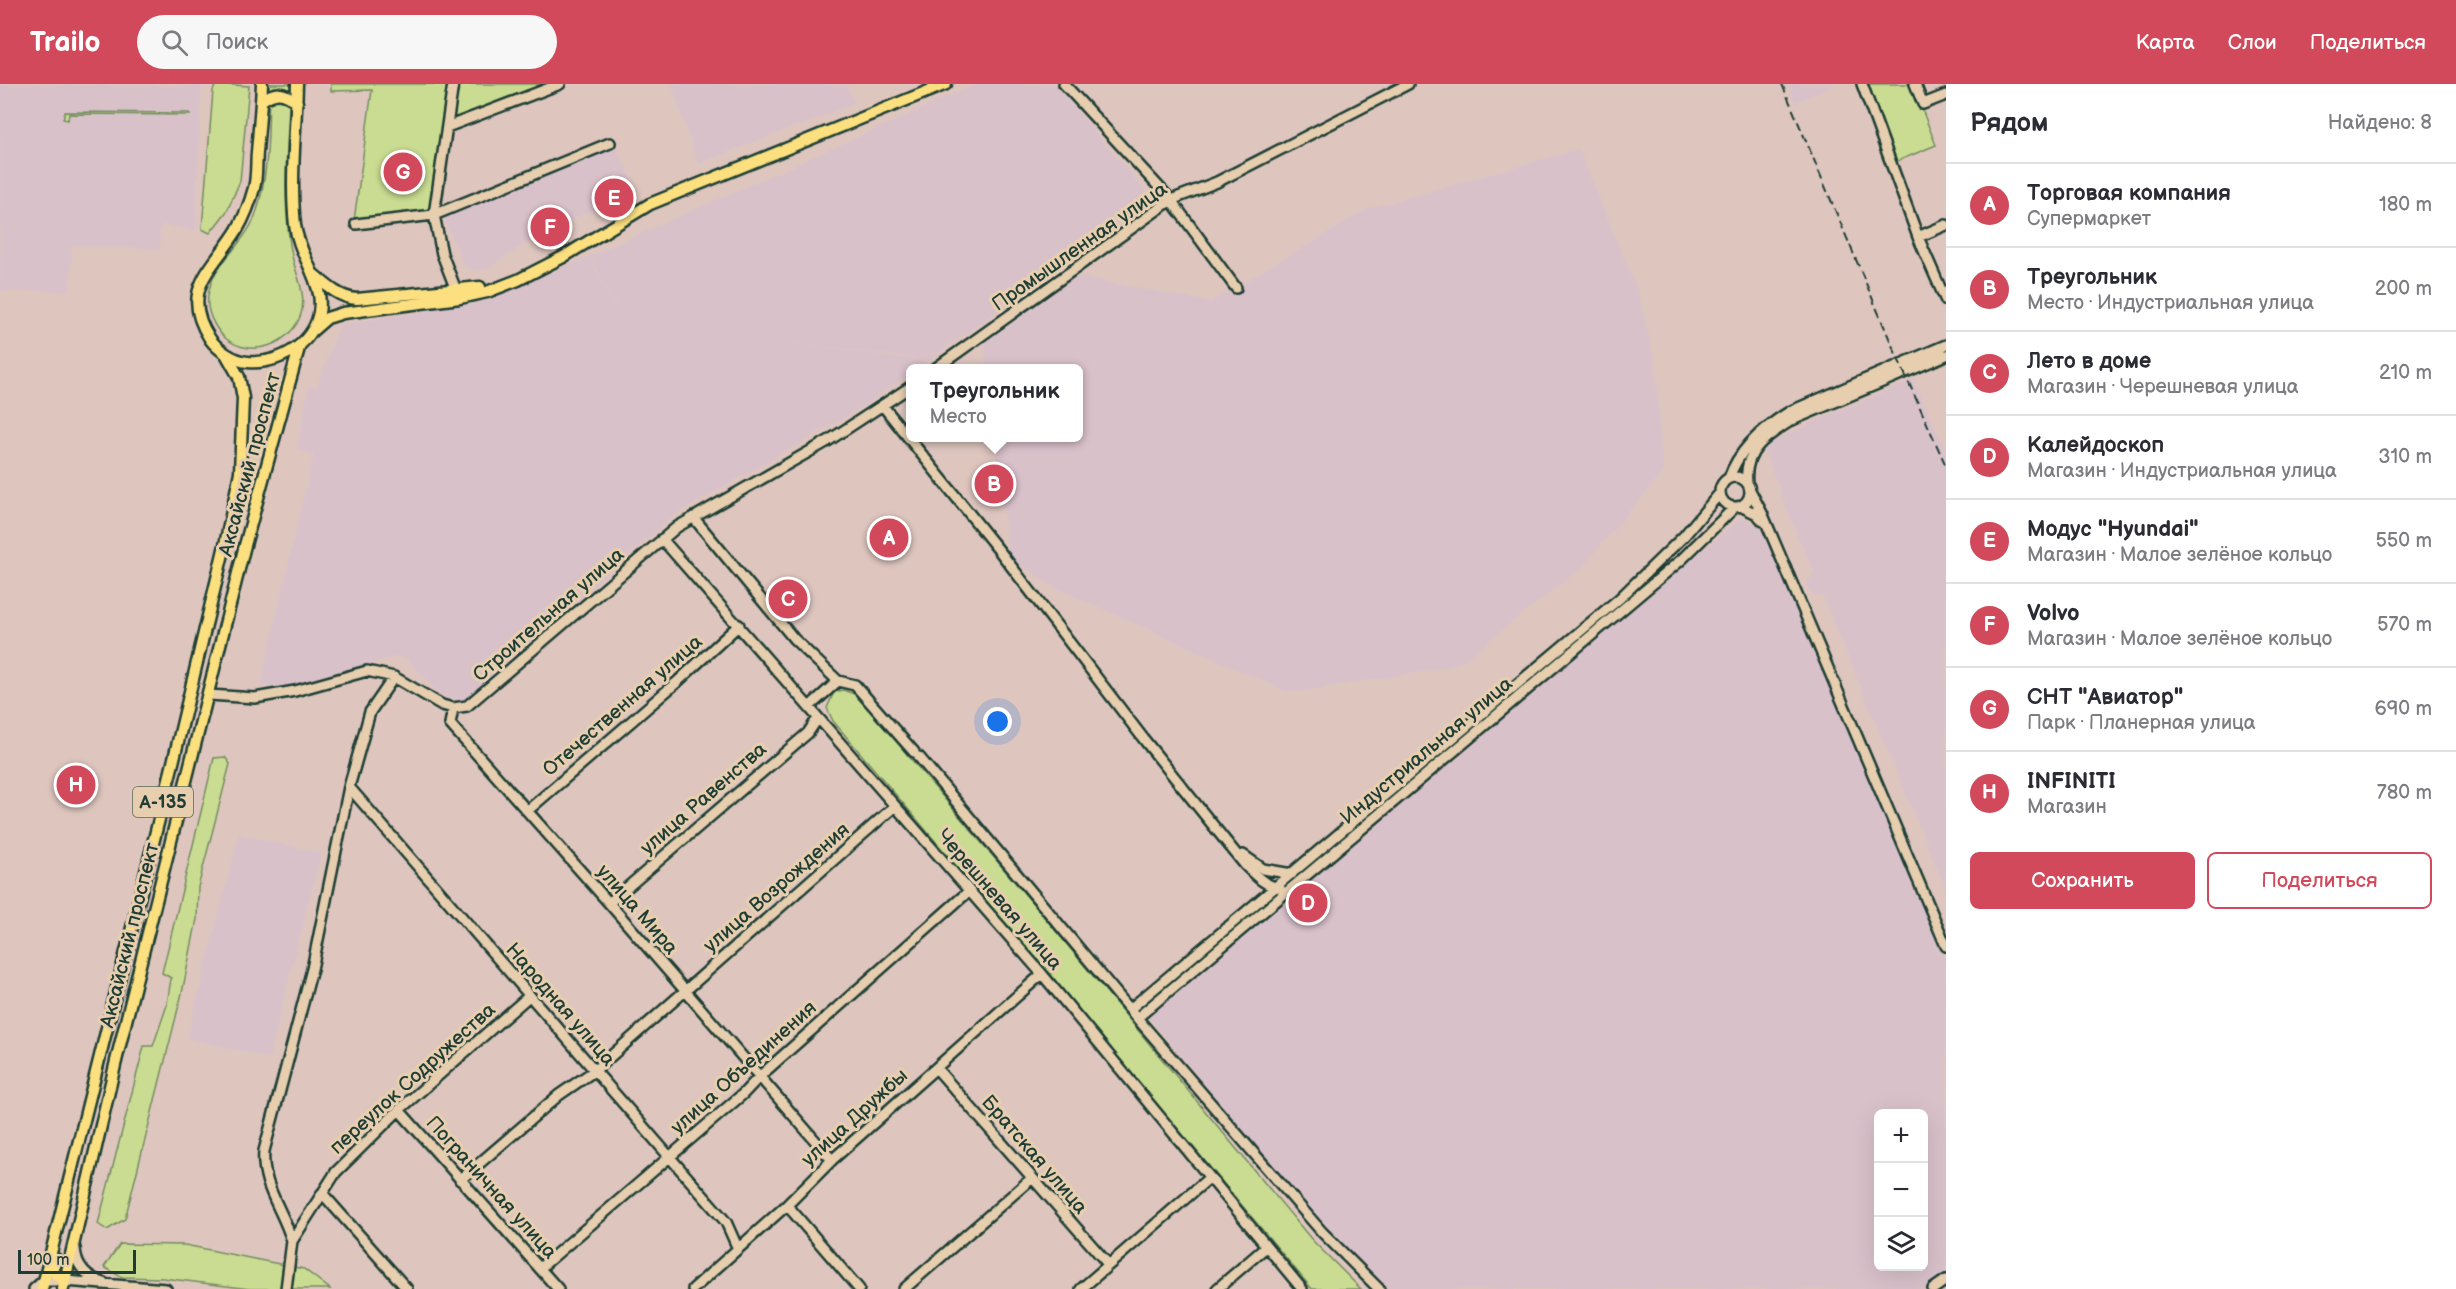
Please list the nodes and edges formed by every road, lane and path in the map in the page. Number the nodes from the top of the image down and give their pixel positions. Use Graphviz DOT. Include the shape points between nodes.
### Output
graph roads {
  1 [pos="262,84"];
  2 [pos="297,84"];
  3 [pos="453,84"];
  4 [pos="560,84"];
  5 [pos="946,84"];
  6 [pos="1064,84"];
  7 [pos="1408,84"];
  8 [pos="1862,84"];
  9 [pos="1915,84"];
  10 [pos="1946,94"];
  11 [pos="261,102"];
  12 [pos="297,102"];
  13 [pos="447,127"];
  14 [pos="610,143"];
  15 [pos="1171,200"];
  16 [pos="434,215"];
  17 [pos="356,224"];
  18 [pos="1946,225"];
  19 [pos="1918,237"];
  20 [pos="312,273"];
  21 [pos="518,280"];
  22 [pos="1236,288"];
  23 [pos="456,290"];
  24 [pos="1946,301"];
  25 [pos="312,331"];
  26 [pos="1946,345"];
  27 [pos="299,348"];
  28 [pos="226,354"];
  29 [pos="1946,354"];
  30 [pos="943,364"];
  31 [pos="1866,383"];
  32 [pos="906,390"];
  33 [pos="883,406"];
  34 [pos="1790,416"];
  35 [pos="906,435"];
  36 [pos="912,442"];
  37 [pos="1729,478"];
  38 [pos="1748,486"];
  39 [pos="1720,493"];
  40 [pos="1738,506"];
  41 [pos="693,517"];
  42 [pos="1768,530"];
  43 [pos="662,539"];
  44 [pos="739,625"];
  45 [pos="1579,639"];
  46 [pos="394,677"];
  47 [pos="838,681"];
  48 [pos="209,695"];
  49 [pos="809,707"];
  50 [pos="453,708"];
  51 [pos="818,718"];
  52 [pos="1420,772"];
  53 [pos="349,787"];
  54 [pos="895,806"];
  55 [pos="527,811"];
  56 [pos="1215,829"];
  57 [pos="1292,874"];
  58 [pos="1293,886"];
  59 [pos="1276,888"];
  60 [pos="969,891"];
  61 [pos="609,903"];
  62 [pos="1946,946"];
  63 [pos="1042,974"];
  64 [pos="686,991"];
  65 [pos="529,996"];
  66 [pos="1130,1010"];
  67 [pos="1137,1018"];
  68 [pos="936,1068"];
  69 [pos="594,1071"];
  70 [pos="760,1076"];
  71 [pos="399,1110"];
  72 [pos="669,1157"];
  73 [pos="831,1160"];
  74 [pos="1209,1178"];
  75 [pos="1031,1179"];
  76 [pos="460,1180"];
  77 [pos="322,1193"];
  78 [pos="63,1203"];
  79 [pos="787,1205"];
  80 [pos="75,1238"];
  81 [pos="292,1241"];
  82 [pos="1266,1247"];
  83 [pos="738,1249"];
  84 [pos="1108,1264"];
  85 [pos="540,1268"];
  86 [pos="1946,1280"];
  87 [pos="702,1281"];
  88 [pos="43,1285"];
  89 [pos="64,1285"];
  90 [pos="115,1286"];
  91 [pos="34,1289"];
  92 [pos="103,1289"];
  93 [pos="166,1289"];
  94 [pos="286,1289"];
  95 [pos="407,1289"];
  96 [pos="558,1289"];
  97 [pos="693,1289"];
  98 [pos="709,1289"];
  99 [pos="860,1289"];
  100 [pos="904,1289"];
  101 [pos="1081,1289"];
  102 [pos="1217,1289"];
  103 [pos="1302,1289"];
  104 [pos="1379,1289"];
  105 [pos="1933,1289"];
  1 -- 11 [label="main road"];
  2 -- 12 [label="main road"];
  3 -- 13 [label="street"];
  4 -- 13 [label="street"];
  5 -- 21 [label="main road" via="650,204"];
  6 -- 15 [label="street"];
  7 -- 15 [label="street, Промышленная улица" via="1217,182"];
  8 -- 19 [label="street"];
  9 -- 10 [label="street" via="1923,104"];
  11 -- 12 [label="main road" via="279,92"];
  11 -- 28 [label="main road" via="254,187 244,217 204,274 198,296 203,328"];
  12 -- 20 [label="main road" via="295,225 299,249"];
  13 -- 16 [label="street"];
  14 -- 16 [label="street"];
  15 -- 22 [label="street"];
  15 -- 30 [label="street, Промышленная улица"];
  16 -- 17 [label="street"];
  16 -- 23 [label="street" via="442,255"];
  18 -- 19 [label="street"];
  19 -- 24 [label="street"];
  20 -- 23 [label="main road" via="350,298"];
  20 -- 25 [label="main road" via="319,294"];
  21 -- 23 [label="main road"];
  21 -- 25 [label="main road" via="460,298 344,313 327,318"];
  25 -- 27 [label="main road"];
  26 -- 31 [label="street"];
  27 -- 28 [label="main road" via="273,362 246,362"];
  27 -- 48 [label="main road, Аксайский проспект / А-135"];
  28 -- 78 [label="main road, Аксайский проспект / А-135" via="243,398 240,472 172,767"];
  29 -- 31 [label="street"];
  31 -- 34 [label="street"];
  32 -- 33 [label="street"];
  33 -- 35 [label="street"];
  33 -- 41 [label="street"];
  34 -- 37 [label="street" via="1774,421 1750,443"];
  34 -- 38 [label="street" via="1756,447 1745,470"];
  36 -- 56 [label="street"];
  37 -- 38 [label="street" via="1735,477"];
  37 -- 39 [label="street" via="1720,487"];
  38 -- 40 [label="street" via="1748,499"];
  38 -- 42 [label="street"];
  39 -- 40 [label="street" via="1725,503"];
  39 -- 45 [label="street, Индустриальная улица" via="1684,536"];
  40 -- 42 [label="street" via="1757,514"];
  40 -- 45 [label="street, Индустриальная улица" via="1681,560"];
  41 -- 43 [label="street"];
  41 -- 47 [label="street" via="768,610"];
  42 -- 62 [label="street"];
  43 -- 44 [label="street, Черешневая улица"];
  43 -- 50 [label="street, Строительная улица" via="481,695 467,706"];
  44 -- 49 [label="street, Черешневая улица"];
  44 -- 55 [label="street, Отечественная улица"];
  45 -- 52 [label="street, Индустриальная улица"];
  46 -- 48 [label="street" via="367,671 255,698"];
  46 -- 50 [label="street"];
  46 -- 53 [label="street" via="370,712"];
  47 -- 49 [label="street"];
  47 -- 66 [label="street" via="855,685"];
  48 -- 80 [label="main road, Аксайский проспект / А-135"];
  49 -- 51 [label="street, Черешневая улица"];
  50 -- 55 [label="street, улица Мира" via="450,724"];
  51 -- 54 [label="street, Черешневая улица"];
  51 -- 61 [label="street, улица Равенства" via="807,733"];
  52 -- 57 [label="street, Индустриальная улица"];
  52 -- 58 [label="street, Индустриальная улица"];
  53 -- 65 [label="street, Народная улица"];
  53 -- 81 [label="street" via="312,969 264,1151 263,1168 269,1188"];
  54 -- 60 [label="street, Черешневая улица"];
  54 -- 64 [label="street, улица Возрождения"];
  55 -- 61 [label="street, улица Мира"];
  56 -- 57 [label="street" via="1249,861 1263,869"];
  56 -- 59 [label="street" via="1258,878"];
  57 -- 59 [label="street, Индустриальная улица"];
  58 -- 59 [label="street"];
  58 -- 67 [label="street, Индустриальная улица"];
  59 -- 66 [label="street, Индустриальная улица"];
  60 -- 63 [label="street, Черешневая улица"];
  60 -- 70 [label="street, улица Объединения"];
  61 -- 64 [label="street, улица Мира"];
  63 -- 68 [label="street, улица Дружбы"];
  63 -- 74 [label="street, Черешневая улица"];
  64 -- 69 [label="street, улица Возрождения"];
  64 -- 70 [label="street, улица Мира"];
  65 -- 69 [label="street, Народная улица"];
  65 -- 71 [label="street, переулок Содружества"];
  66 -- 67 [label="street"];
  67 -- 104 [label="street" via="1322,1232"];
  68 -- 73 [label="street, улица Дружбы"];
  68 -- 75 [label="street, Братская улица"];
  69 -- 72 [label="street, Народная улица"];
  69 -- 76 [label="street, улица Возрождения" via="559,1095"];
  70 -- 72 [label="street, улица Объединения"];
  70 -- 73 [label="street, улица Мира"];
  71 -- 76 [label="street, Пограничная улица"];
  71 -- 77 [label="street, переулок Содружества" via="336,1172"];
  72 -- 83 [label="street, Народная улица" via="726,1222"];
  72 -- 85 [label="street, улица Объединения"];
  73 -- 79 [label="street, улица Дружбы"];
  74 -- 82 [label="street, Черешневая улица"];
  74 -- 84 [label="street"];
  75 -- 84 [label="street, Братская улица"];
  75 -- 100 [label="street"];
  76 -- 85 [label="street, Пограничная улица"];
  77 -- 81 [label="street, переулок Содружества"];
  77 -- 95 [label="street"];
  78 -- 88 [label="main road, Аксайский проспект / А-135"];
  78 -- 89 [label="main road" via="67,1216 53,1272"];
  79 -- 83 [label="street, улица Дружбы"];
  79 -- 99 [label="street"];
  80 -- 89 [label="main road, Аксайский проспект / А-135"];
  80 -- 90 [label="street" via="75,1258 82,1270"];
  81 -- 94 [label="street, переулок Содружества"];
  82 -- 102 [label="street"];
  82 -- 103 [label="street, Черешневая улица"];
  83 -- 87 [label="street, улица Дружбы"];
  84 -- 101 [label="street"];
  85 -- 96 [label="street, Пограничная улица"];
  86 -- 105 [label="street"];
  87 -- 97 [label="street, улица Дружбы"];
  87 -- 98 [label="street"];
  88 -- 89 [label="street"];
  88 -- 91 [label="street"];
  89 -- 90 [label="street"];
  90 -- 92 [label="street"];
  90 -- 93 [label="street"];
}
